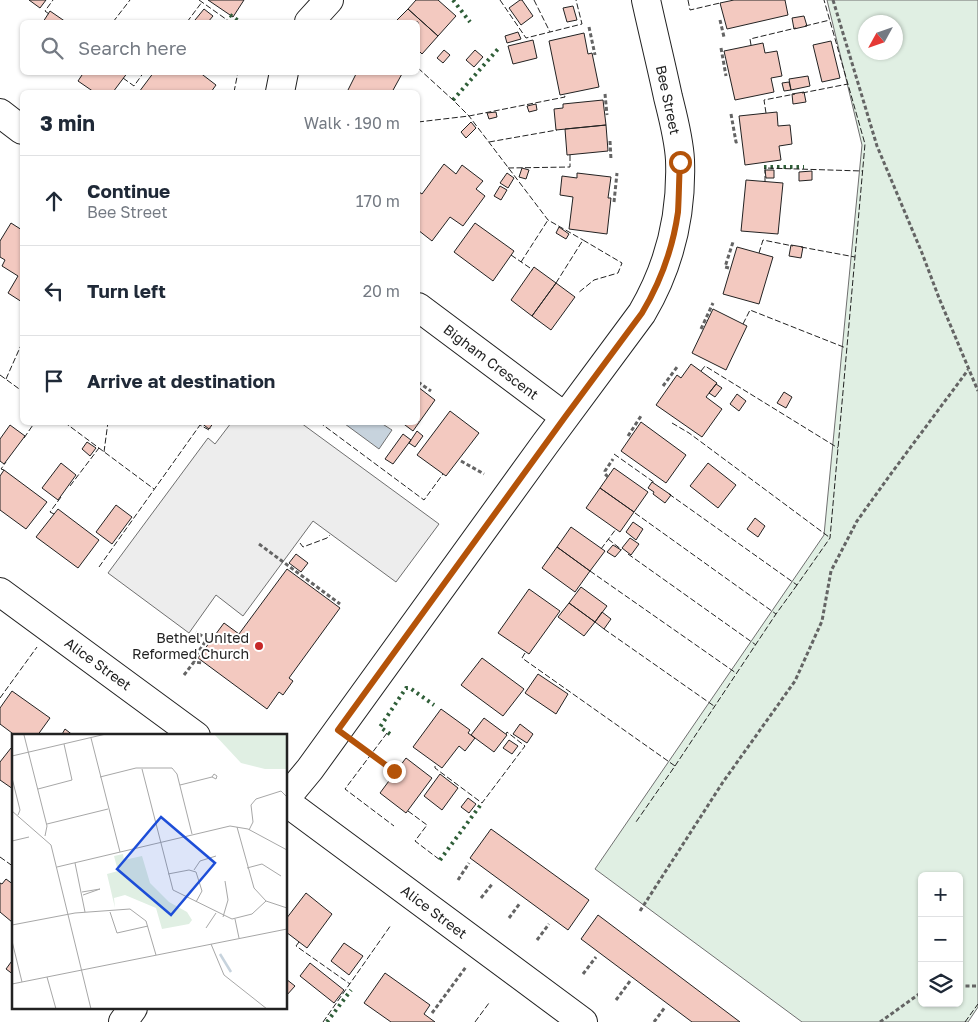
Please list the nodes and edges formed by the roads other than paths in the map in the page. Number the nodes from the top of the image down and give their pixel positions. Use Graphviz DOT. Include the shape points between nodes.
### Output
graph roads {
  1 [pos="329,0"];
  2 [pos="646,0"];
  3 [pos="311,20"];
  4 [pos="283,75"];
  5 [pos="280,90"];
  6 [pos="0,113"];
  7 [pos="20,128"];
  8 [pos="420,308"];
  9 [pos="565,417"];
  10 [pos="0,592"];
  11 [pos="193,734"];
  12 [pos="288,796"];
  13 [pos="288,803"];
  14 [pos="132,1010"];
  15 [pos="123,1022"];
  16 [pos="583,1022"];
  1 -- 3 [label="street"];
  2 -- 9 [label="street, Bee Street" via="680,158 678,212 671,244 652,295"];
  4 -- 5 [label="street"];
  6 -- 7 [label="street"];
  8 -- 9 [label="street, Bigham Crescent"];
  9 -- 12 [label="street, Bee Street"];
  10 -- 11 [label="street, Alice Street"];
  13 -- 16 [label="street, Alice Street"];
  14 -- 15 [label="street"];
}
